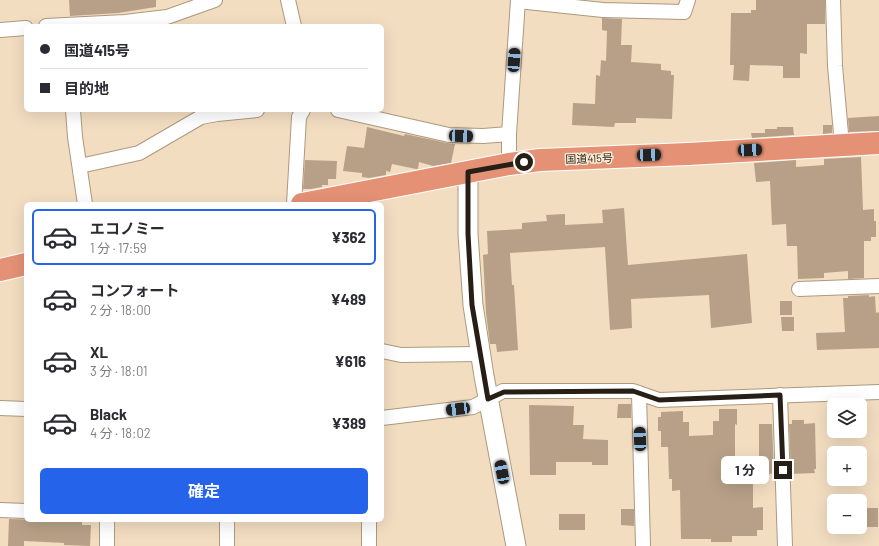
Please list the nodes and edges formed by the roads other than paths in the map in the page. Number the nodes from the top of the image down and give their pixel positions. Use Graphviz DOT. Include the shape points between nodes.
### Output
graph roads {
  1 [pos="215,0"];
  2 [pos="288,0"];
  3 [pos="518,0"];
  4 [pos="688,0"];
  5 [pos="833,0"];
  6 [pos="86,24"];
  7 [pos="294,24"];
  8 [pos="24,28"];
  9 [pos="0,30"];
  10 [pos="73,112"];
  11 [pos="237,112"];
  12 [pos="302,112"];
  13 [pos="347,112"];
  14 [pos="509,134"];
  15 [pos="879,143"];
  16 [pos="842,145"];
  17 [pos="509,164"];
  18 [pos="80,166"];
  19 [pos="468,172"];
  20 [pos="86,202"];
  21 [pos="294,202"];
  22 [pos="319,202"];
  23 [pos="24,264"];
  24 [pos="0,270"];
  25 [pos="879,286"];
  26 [pos="799,289"];
  27 [pos="384,352"];
  28 [pos="480,354"];
  29 [pos="879,392"];
  30 [pos="639,393"];
  31 [pos="780,395"];
  32 [pos="488,399"];
  33 [pos="0,408"];
  34 [pos="24,409"];
  35 [pos="384,418"];
  36 [pos="0,510"];
  37 [pos="24,511"];
  38 [pos="107,522"];
  39 [pos="227,522"];
  40 [pos="370,522"];
  41 [pos="106,546"];
  42 [pos="227,546"];
  43 [pos="369,546"];
  44 [pos="516,546"];
  45 [pos="643,546"];
  46 [pos="785,546"];
  1 -- 6 [label="street" via="167,17"];
  2 -- 7 [label="street"];
  3 -- 4 [label="street" via="603,10 684,12"];
  3 -- 14 [label="street"];
  5 -- 16 [label="street" via="835,66"];
  8 -- 9 [label="street"];
  10 -- 18 [label="street"];
  11 -- 18 [label="street" via="201,117 139,153"];
  12 -- 21 [label="street" via="299,117"];
  13 -- 14 [label="street" via="449,135"];
  14 -- 17 [label="street"];
  15 -- 16 [label="highway, 国道415号"];
  16 -- 17 [label="highway, 国道415号" via="540,160"];
  17 -- 19 [label="highway, 国道415号"];
  18 -- 20 [label="street"];
  19 -- 22 [label="highway, 国道415号"];
  19 -- 28 [label="street" via="472,305"];
  23 -- 24 [label="highway"];
  25 -- 26 [label="street"];
  27 -- 28 [label="street" via="401,355"];
  28 -- 32 [label="street"];
  29 -- 31 [label="street"];
  30 -- 31 [label="street" via="659,400"];
  30 -- 32 [label="street" via="504,392"];
  30 -- 45 [label="street"];
  31 -- 46 [label="street"];
  32 -- 35 [label="street" via="473,407"];
  32 -- 44 [label="street"];
  33 -- 34 [label="street"];
  36 -- 37 [label="street"];
  38 -- 41 [label="street"];
  39 -- 42 [label="street"];
  40 -- 43 [label="street"];
}
